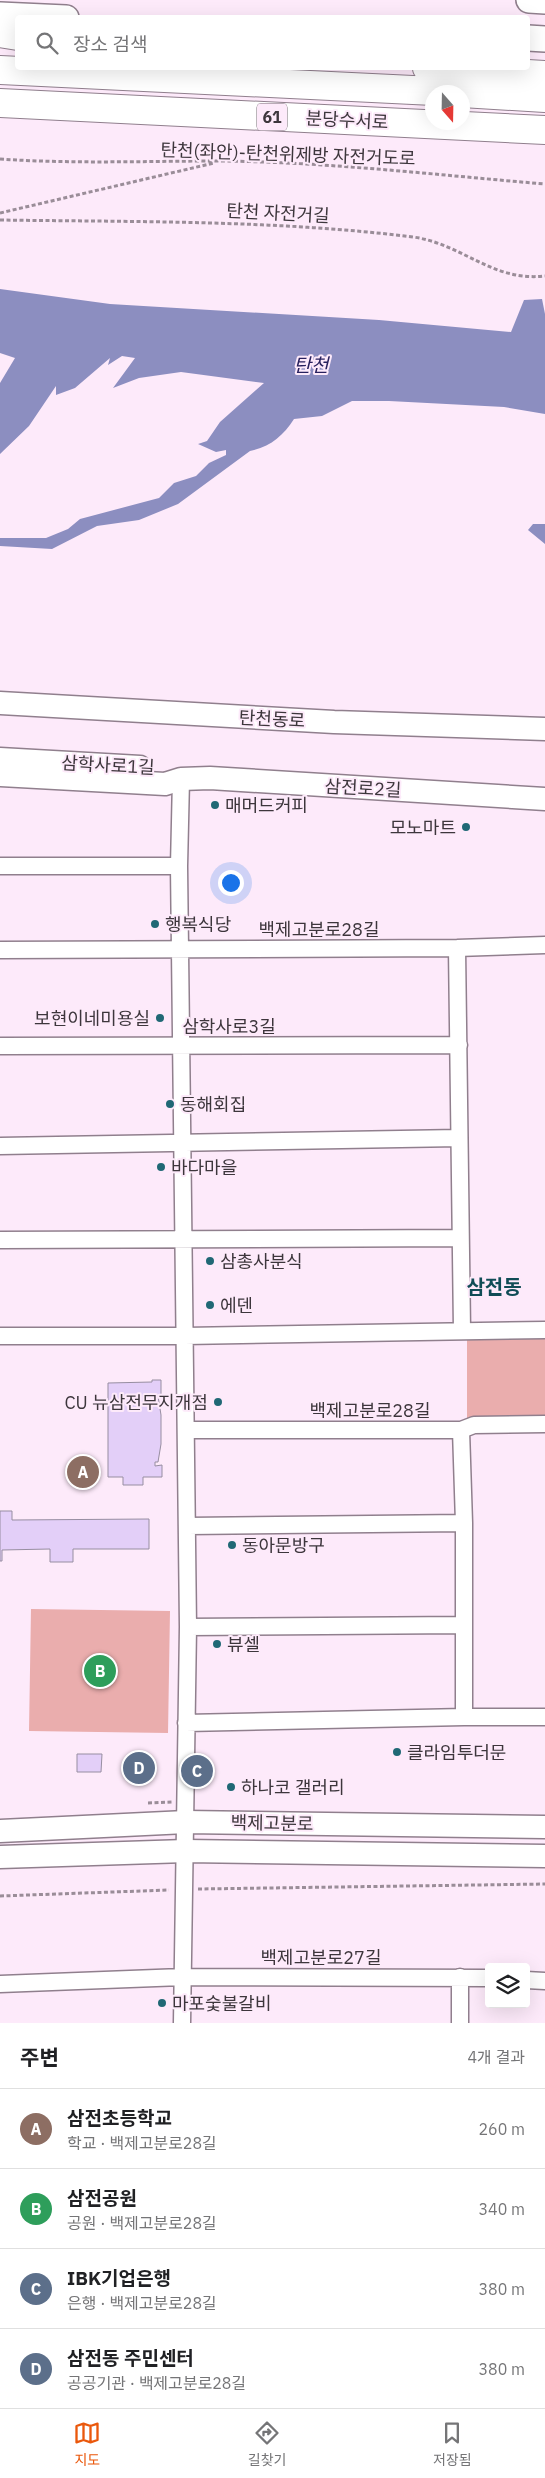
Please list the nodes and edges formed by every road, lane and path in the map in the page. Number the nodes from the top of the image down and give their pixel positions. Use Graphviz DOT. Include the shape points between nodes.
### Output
graph roads {
  1 [pos="530,0"];
  2 [pos="545,1"];
  3 [pos="0,14"];
  4 [pos="16,15"];
  5 [pos="0,33"];
  6 [pos="15,36"];
  7 [pos="530,38"];
  8 [pos="545,39"];
  9 [pos="0,70"];
  10 [pos="462,70"];
  11 [pos="545,75"];
  12 [pos="425,91"];
  13 [pos="470,93"];
  14 [pos="545,98"];
  15 [pos="0,103"];
  16 [pos="545,130"];
  17 [pos="0,160"];
  18 [pos="220,161"];
  19 [pos="545,184"];
  20 [pos="0,213"];
  21 [pos="0,220"];
  22 [pos="545,276"];
  23 [pos="0,703"];
  24 [pos="545,729"];
  25 [pos="0,759"];
  26 [pos="0,775"];
  27 [pos="181,779"];
  28 [pos="545,799"];
  29 [pos="0,866"];
  30 [pos="179,866"];
  31 [pos="545,945"];
  32 [pos="458,948"];
  33 [pos="0,950"];
  34 [pos="180,950"];
  35 [pos="459,1045"];
  36 [pos="0,1046"];
  37 [pos="182,1046"];
  38 [pos="459,1138"];
  39 [pos="183,1143"];
  40 [pos="0,1146"];
  41 [pos="460,1238"];
  42 [pos="183,1239"];
  43 [pos="0,1240"];
  44 [pos="462,1330"];
  45 [pos="545,1330"];
  46 [pos="0,1336"];
  47 [pos="185,1336"];
  48 [pos="545,1424"];
  49 [pos="187,1430"];
  50 [pos="461,1430"];
  51 [pos="464,1523"];
  52 [pos="188,1526"];
  53 [pos="464,1624"];
  54 [pos="188,1627"];
  55 [pos="464,1717"];
  56 [pos="545,1717"];
  57 [pos="186,1723"];
  58 [pos="186,1822"];
  59 [pos="545,1827"];
  60 [pos="0,1831"];
  61 [pos="186,1851"];
  62 [pos="545,1856"];
  63 [pos="0,1857"];
  64 [pos="545,1884"];
  65 [pos="185,1889"];
  66 [pos="0,1896"];
  67 [pos="182,1977"];
  68 [pos="460,1977"];
  69 [pos="485,1978"];
  70 [pos="530,1980"];
  71 [pos="545,1980"];
  72 [pos="0,1984"];
  73 [pos="182,2023"];
  74 [pos="460,2023"];
  1 -- 2 [label="main road"];
  3 -- 4 [label="main road"];
  5 -- 6 [label="highway"];
  7 -- 8 [label="main road"];
  9 -- 12 [label="highway, 분당수서로 / 61"];
  10 -- 11 [label="highway"];
  13 -- 14 [label="highway"];
  15 -- 16 [label="highway, 분당수서로 / 61"];
  17 -- 18 [label="path, 탄천(좌안)-탄천위제방 자전거도로" via="63,164"];
  18 -- 19 [label="path, 탄천(좌안)-탄천위제방 자전거도로" via="411,172"];
  18 -- 20 [label="path"];
  21 -- 22 [label="path, 탄천 자전거길" via="249,224 365,231 443,244 496,271 516,276"];
  23 -- 24 [label="street, 탄천동로" via="334,722"];
  25 -- 27 [label="street, 삼학사로1길" via="165,769"];
  26 -- 27 [label="street, 삼학사로1길" via="165,784"];
  27 -- 28 [label="street, 삼전로2길" via="210,778"];
  27 -- 30 [label="street"];
  29 -- 30 [label="street"];
  30 -- 34 [label="street"];
  31 -- 32 [label="street, 백제고분로28길"];
  32 -- 34 [label="street, 백제고분로28길"];
  32 -- 35 [label="street"];
  33 -- 34 [label="street, 백제고분로28길"];
  34 -- 37 [label="street"];
  35 -- 37 [label="street, 삼학사로3길"];
  35 -- 38 [label="street"];
  36 -- 37 [label="street, 삼학사로3길"];
  37 -- 39 [label="street"];
  38 -- 39 [label="street"];
  38 -- 41 [label="street"];
  39 -- 40 [label="street"];
  39 -- 42 [label="street"];
  41 -- 42 [label="street"];
  41 -- 44 [label="street"];
  42 -- 43 [label="street"];
  42 -- 47 [label="street"];
  44 -- 45 [label="street"];
  44 -- 47 [label="street"];
  46 -- 47 [label="street"];
  47 -- 49 [label="street"];
  48 -- 50 [label="street, 백제고분로28길" via="474,1426"];
  49 -- 50 [label="street, 백제고분로28길"];
  49 -- 52 [label="street"];
  50 -- 51 [label="street"];
  51 -- 52 [label="street"];
  51 -- 53 [label="street"];
  52 -- 54 [label="street"];
  53 -- 54 [label="street"];
  53 -- 55 [label="street"];
  54 -- 57 [label="street"];
  55 -- 56 [label="street"];
  55 -- 57 [label="street"];
  57 -- 58 [label="street"];
  58 -- 59 [label="street, 백제고분로"];
  58 -- 60 [label="street, 백제고분로"];
  58 -- 61 [label="street"];
  61 -- 62 [label="street, 백제고분로"];
  61 -- 63 [label="street, 백제고분로"];
  61 -- 65 [label="street"];
  64 -- 65 [label="path"];
  65 -- 66 [label="path"];
  65 -- 67 [label="street"];
  67 -- 68 [label="street, 백제고분로27길"];
  67 -- 72 [label="street, 백제고분로27길"];
  67 -- 73 [label="street"];
  68 -- 69 [label="street, 백제고분로27길"];
  68 -- 74 [label="street"];
  70 -- 71 [label="street"];
}
